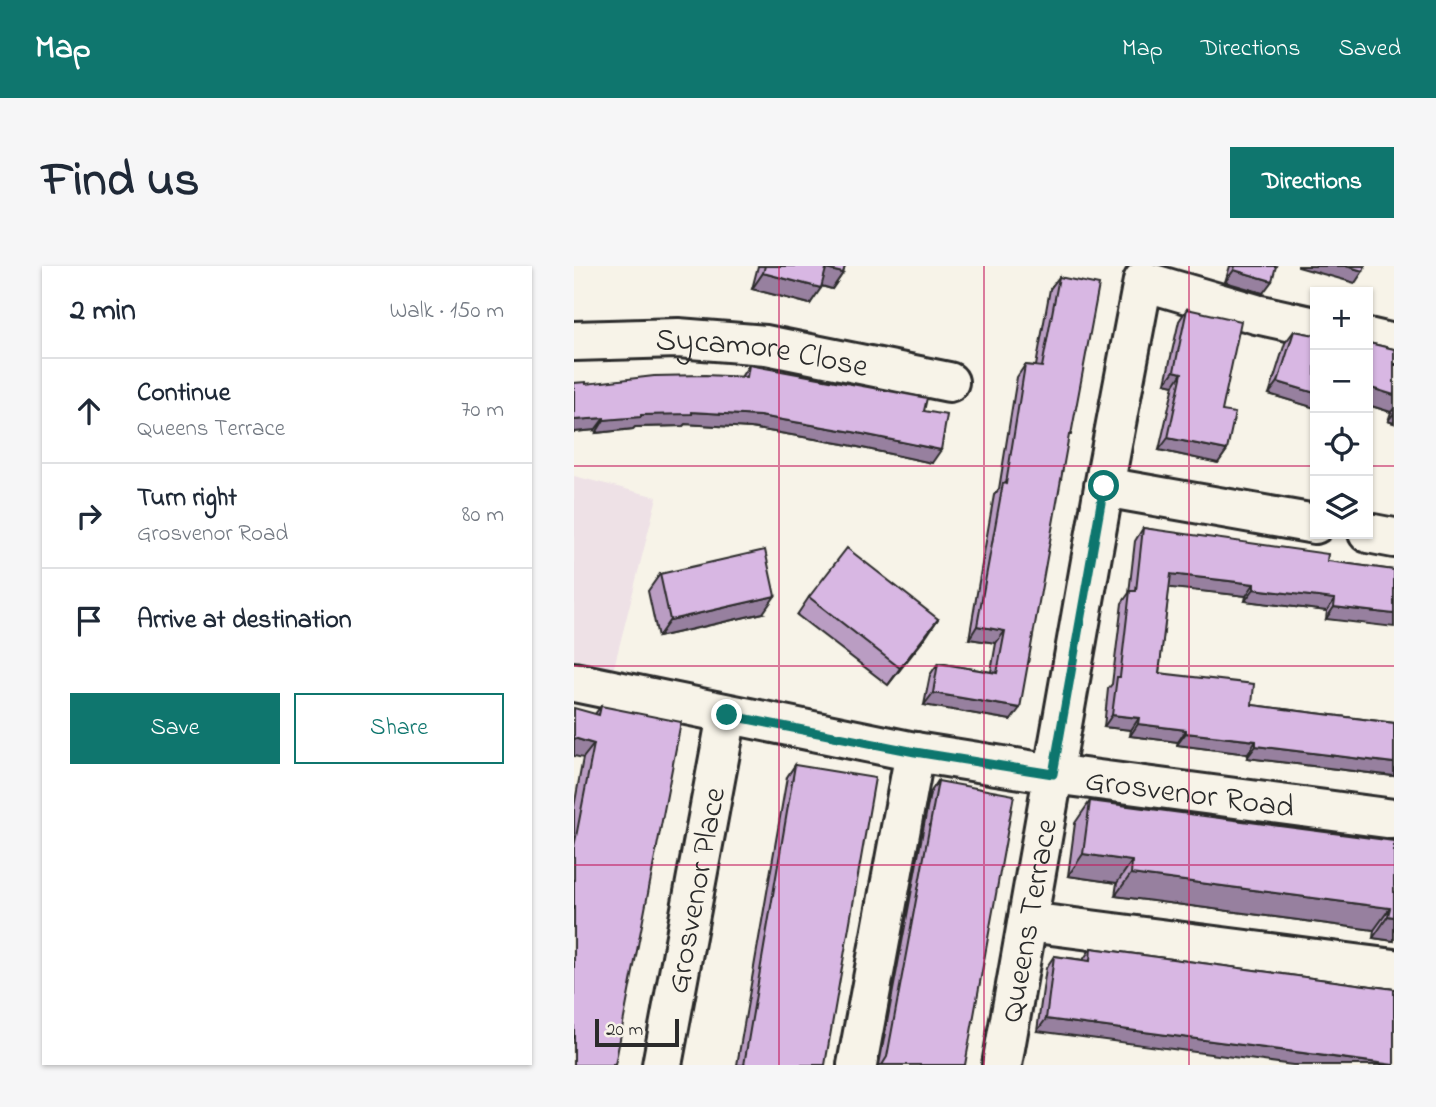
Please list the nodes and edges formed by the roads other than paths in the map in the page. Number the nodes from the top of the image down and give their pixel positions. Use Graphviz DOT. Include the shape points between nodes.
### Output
graph roads {
  1 [pos="1310,326"];
  2 [pos="1373,339"];
  3 [pos="574,341"];
  4 [pos="1394,344"];
  5 [pos="949,382"];
  6 [pos="1104,486"];
  7 [pos="1310,523"];
  8 [pos="1373,534"];
  9 [pos="1394,538"];
  10 [pos="575,685"];
  11 [pos="727,715"];
  12 [pos="915,752"];
  13 [pos="1053,774"];
  14 [pos="1394,819"];
  15 [pos="1028,922"];
  16 [pos="1394,970"];
  17 [pos="662,1065"];
  18 [pos="857,1065"];
  19 [pos="1003,1065"];
  1 -- 6 [label="street, Queens Terrace" via="1143,281"];
  2 -- 4 [label="street"];
  3 -- 5 [label="street, Sycamore Close" via="678,338 766,345"];
  6 -- 7 [label="street"];
  6 -- 13 [label="street, Queens Terrace"];
  8 -- 9 [label="street"];
  10 -- 11 [label="street, Grosvenor Road"];
  11 -- 12 [label="street, Grosvenor Road"];
  11 -- 17 [label="street, Grosvenor Place"];
  12 -- 13 [label="street, Grosvenor Road"];
  12 -- 18 [label="street"];
  13 -- 14 [label="street, Grosvenor Road"];
  13 -- 15 [label="street, Queens Terrace"];
  15 -- 16 [label="street"];
  15 -- 19 [label="street, Queens Terrace"];
}
